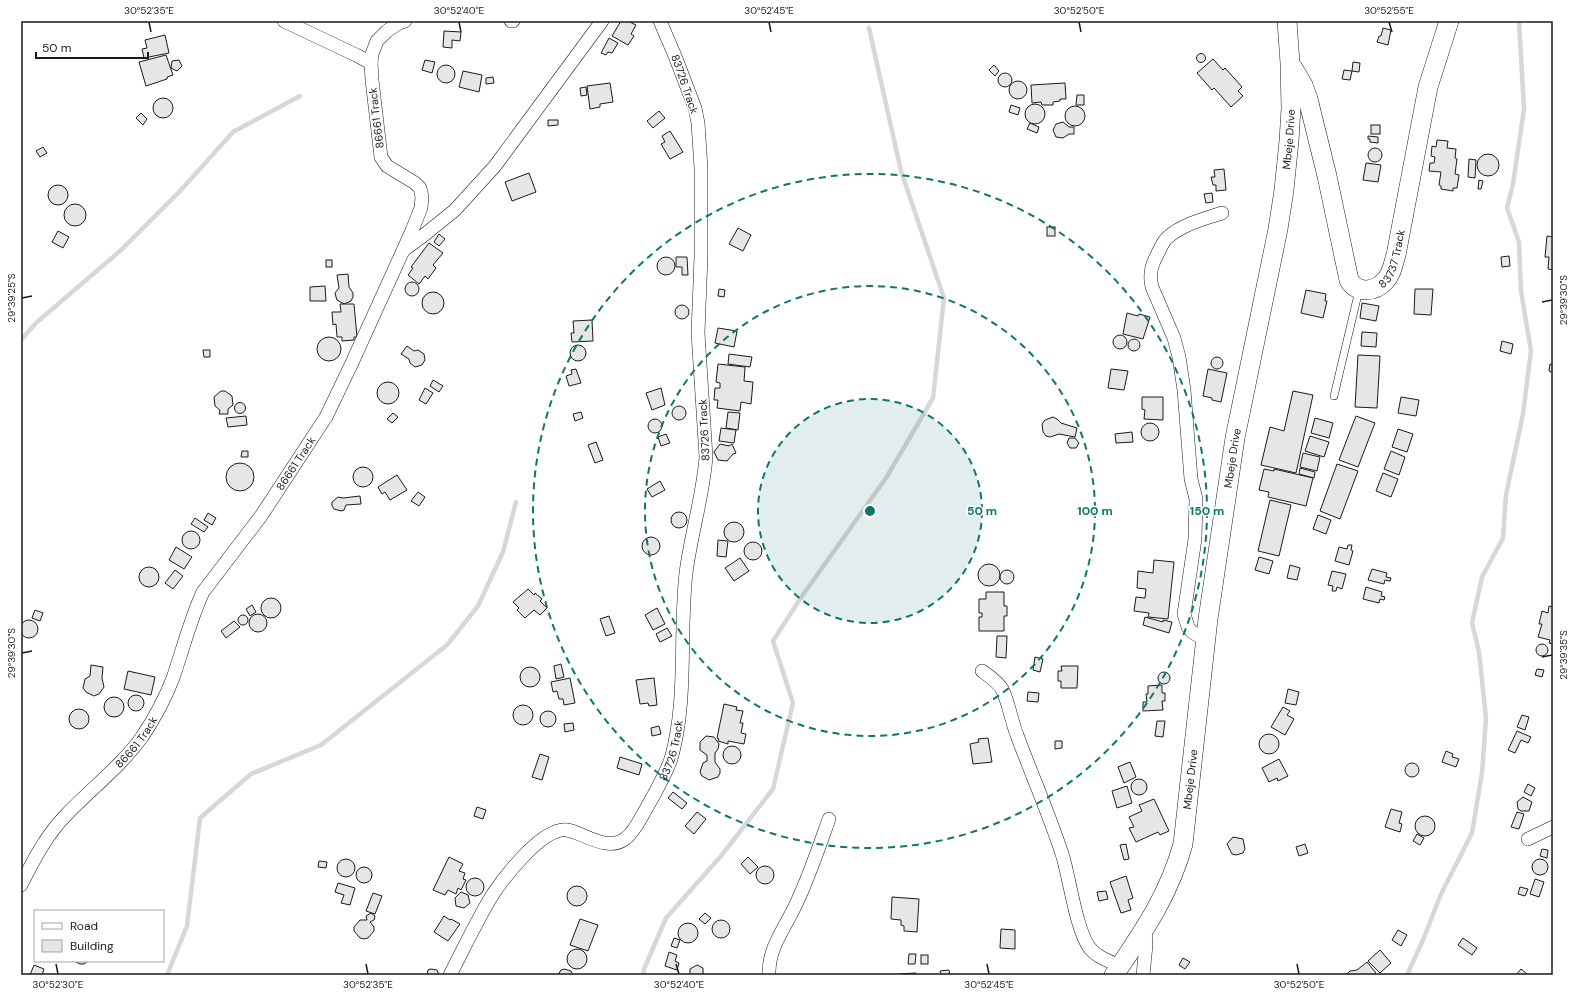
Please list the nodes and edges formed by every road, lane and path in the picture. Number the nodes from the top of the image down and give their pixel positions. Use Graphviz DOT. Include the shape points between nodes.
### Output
graph roads {
  1 [pos="284,21"];
  2 [pos="405,21"];
  3 [pos="602,21"];
  4 [pos="660,21"];
  5 [pos="1287,21"];
  6 [pos="1449,21"];
  7 [pos="371,63"];
  8 [pos="1290,63"];
  9 [pos="1222,212"];
  10 [pos="403,250"];
  11 [pos="1358,290"];
  12 [pos="1334,396"];
  13 [pos="1206,640"];
  14 [pos="982,671"];
  15 [pos="829,819"];
  16 [pos="1553,827"];
  17 [pos="1528,839"];
  18 [pos="21,885"];
  19 [pos="1145,930"];
  20 [pos="1117,971"];
  21 [pos="450,975"];
  22 [pos="769,975"];
  23 [pos="1143,975"];
  1 -- 7 [label="street"];
  2 -- 7 [label="street, 86661 Track" via="387,31 377,41"];
  3 -- 10 [label="street" via="495,166 454,210"];
  4 -- 21 [label="street, 83726 Track" via="676,56 698,123 701,256 698,333 706,457 705,476 686,572 678,718 674,745 664,775 632,833 625,840 604,843 570,831 557,831 538,843 519,861 494,893"];
  5 -- 8 [label="street, Mbeje Drive"];
  6 -- 11 [label="street, 83737 Track" via="1428,87 1391,272 1386,281 1379,286"];
  7 -- 10 [label="street, 86661 Track" via="381,157 387,166 415,183 420,188 422,197 421,208"];
  8 -- 11 [label="street, 83737 Track" via="1308,99 1347,274 1352,286"];
  8 -- 13 [label="street, Mbeje Drive" via="1290,141 1282,206 1235,438"];
  9 -- 13 [label="street" via="1187,226 1167,238 1153,262 1150,279 1179,357 1191,479 1196,499 1195,539 1184,614 1192,632"];
  10 -- 18 [label="street, 86661 Track" via="326,417 262,516 203,592 172,679 152,722 132,750 68,812 51,833"];
  11 -- 12 [label="lane"];
  13 -- 19 [label="street, Mbeje Drive" via="1184,844 1163,898"];
  14 -- 20 [label="street" via="997,683 1004,694 1063,857 1086,942"];
  15 -- 22 [label="street" via="809,876 772,950 768,966"];
  16 -- 17 [label="street"];
  19 -- 20 [label="street, Mbeje Drive"];
  19 -- 23 [label="street" via="1146,953"];
}
